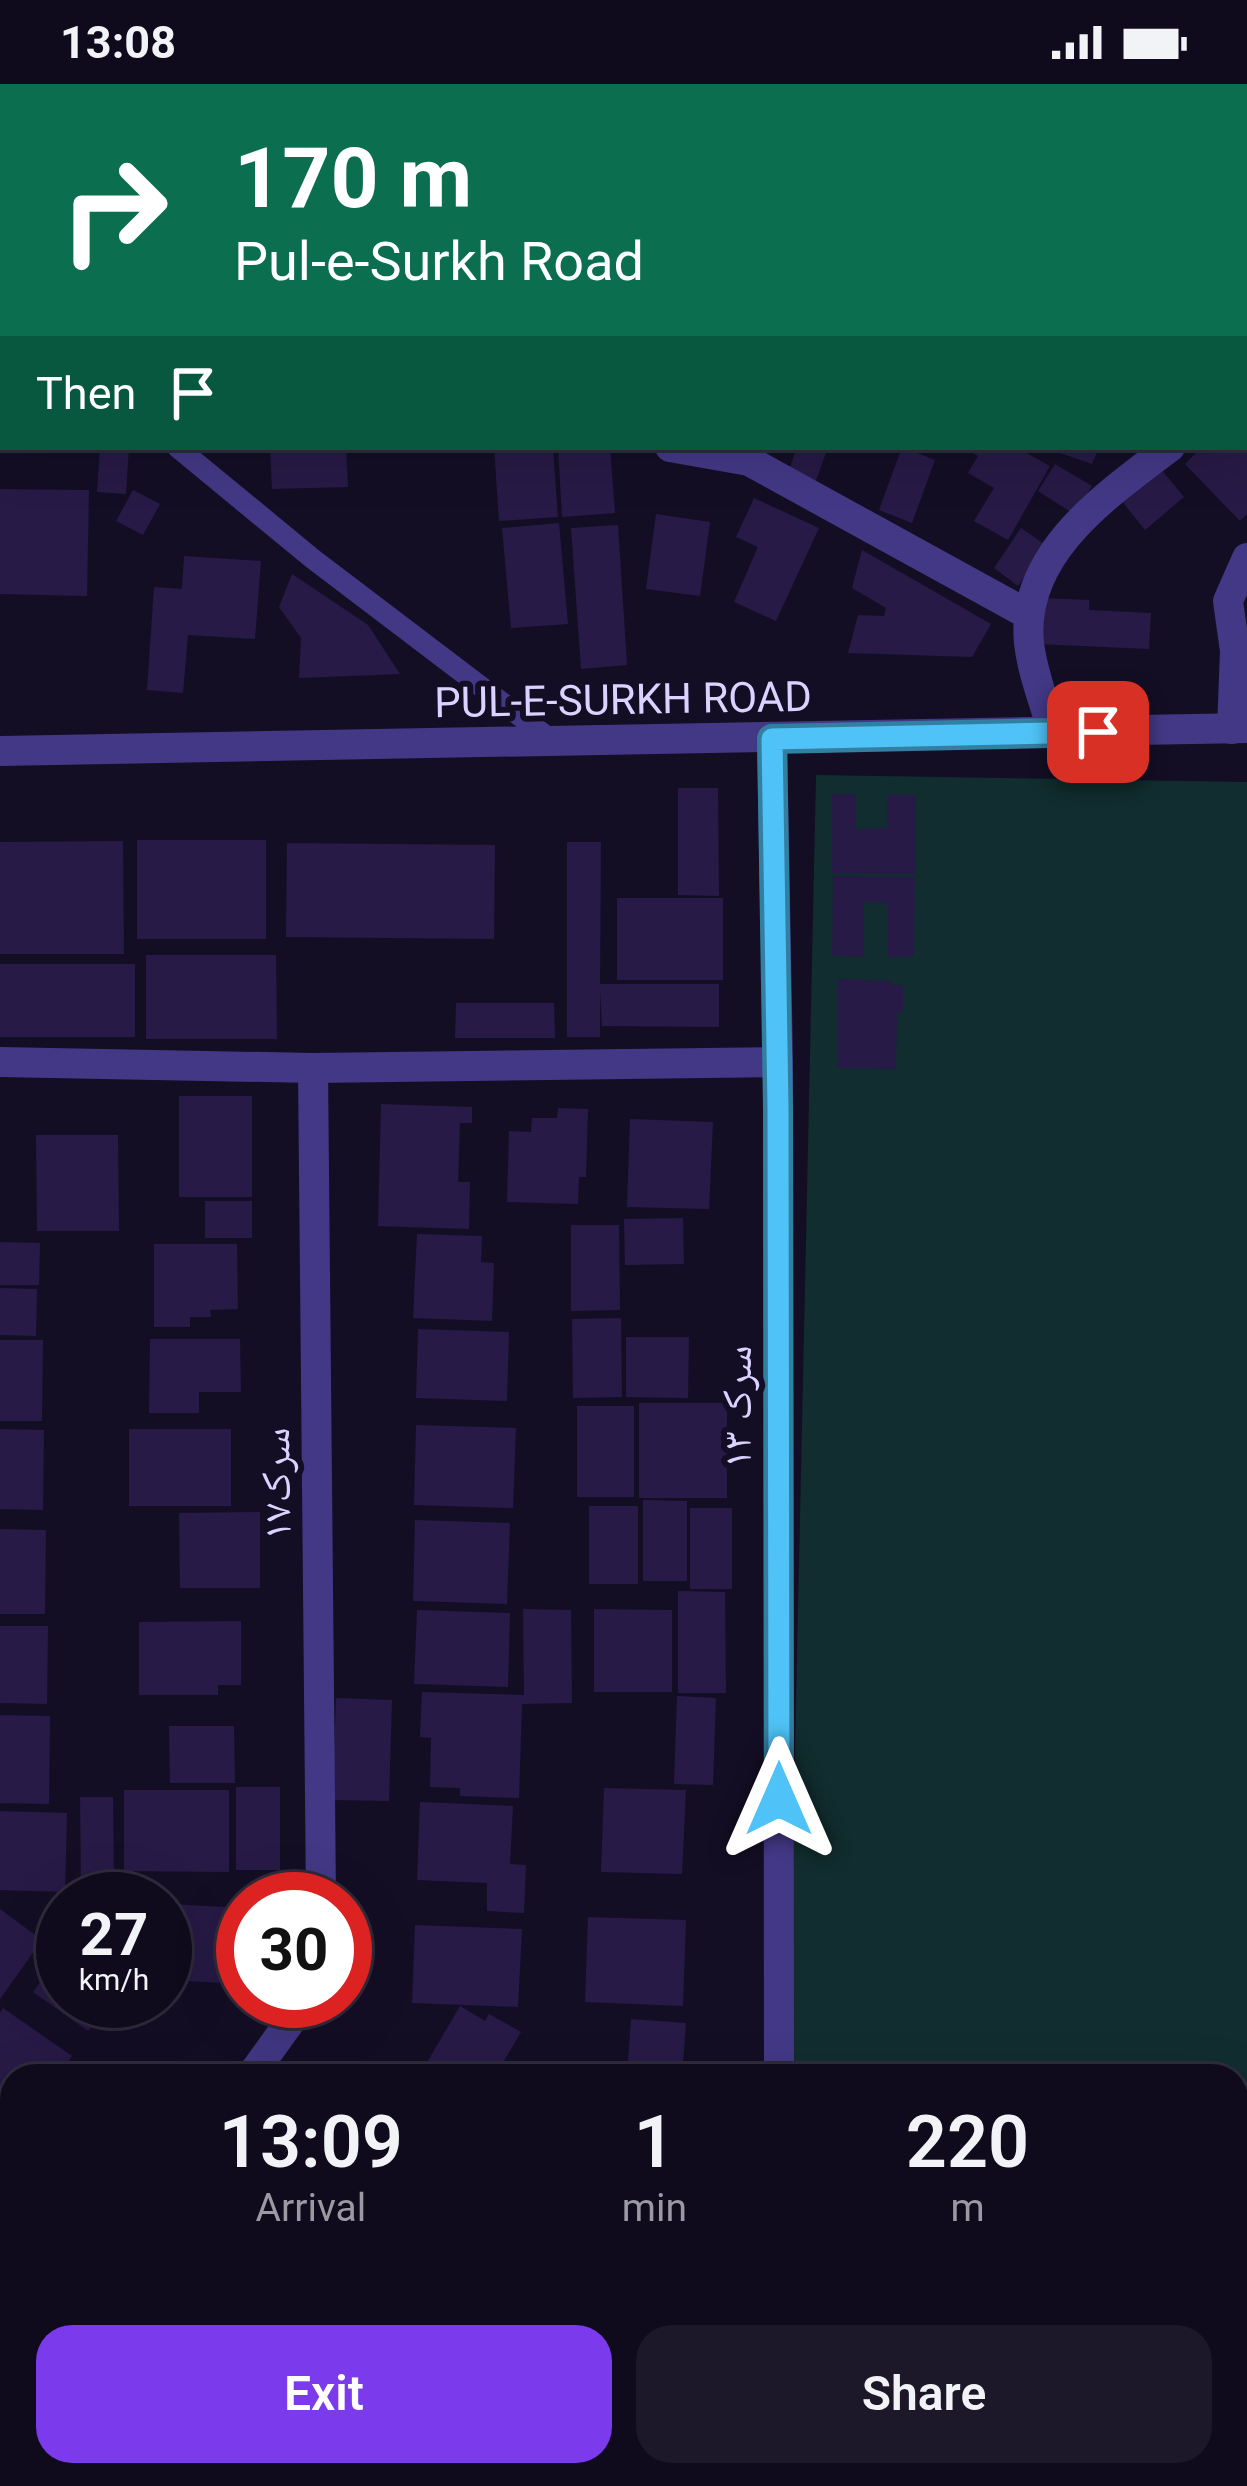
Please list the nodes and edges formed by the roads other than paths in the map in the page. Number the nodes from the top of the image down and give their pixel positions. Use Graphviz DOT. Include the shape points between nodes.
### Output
graph roads {
  1 [pos="181,450"];
  2 [pos="689,450"];
  3 [pos="1166,450"];
  4 [pos="1247,559"];
  5 [pos="1029,615"];
  6 [pos="1240,729"];
  7 [pos="1053,733"];
  8 [pos="772,739"];
  9 [pos="554,742"];
  10 [pos="0,751"];
  11 [pos="0,1062"];
  12 [pos="778,1062"];
  13 [pos="313,1068"];
  14 [pos="321,1872"];
  15 [pos="286,2028"];
  16 [pos="260,2064"];
  17 [pos="779,2064"];
  1 -- 9 [label="lane"];
  2 -- 5 [label="street" via="749,461"];
  3 -- 5 [label="street" via="1096,504 1050,557"];
  4 -- 6 [label="street" via="1228,601"];
  5 -- 7 [label="street" via="1029,646"];
  6 -- 7 [label="street, PUL-E-SURKH ROAD"];
  7 -- 8 [label="street, PUL-E-SURKH ROAD"];
  8 -- 9 [label="street, PUL-E-SURKH ROAD"];
  8 -- 12 [label="street, سرک ۱۳"];
  9 -- 10 [label="street, PUL-E-SURKH ROAD"];
  11 -- 13 [label="street"];
  12 -- 13 [label="street"];
  12 -- 17 [label="street, سرک ۱۳"];
  13 -- 14 [label="street, سرک۱۷"];
  15 -- 16 [label="street"];
}
